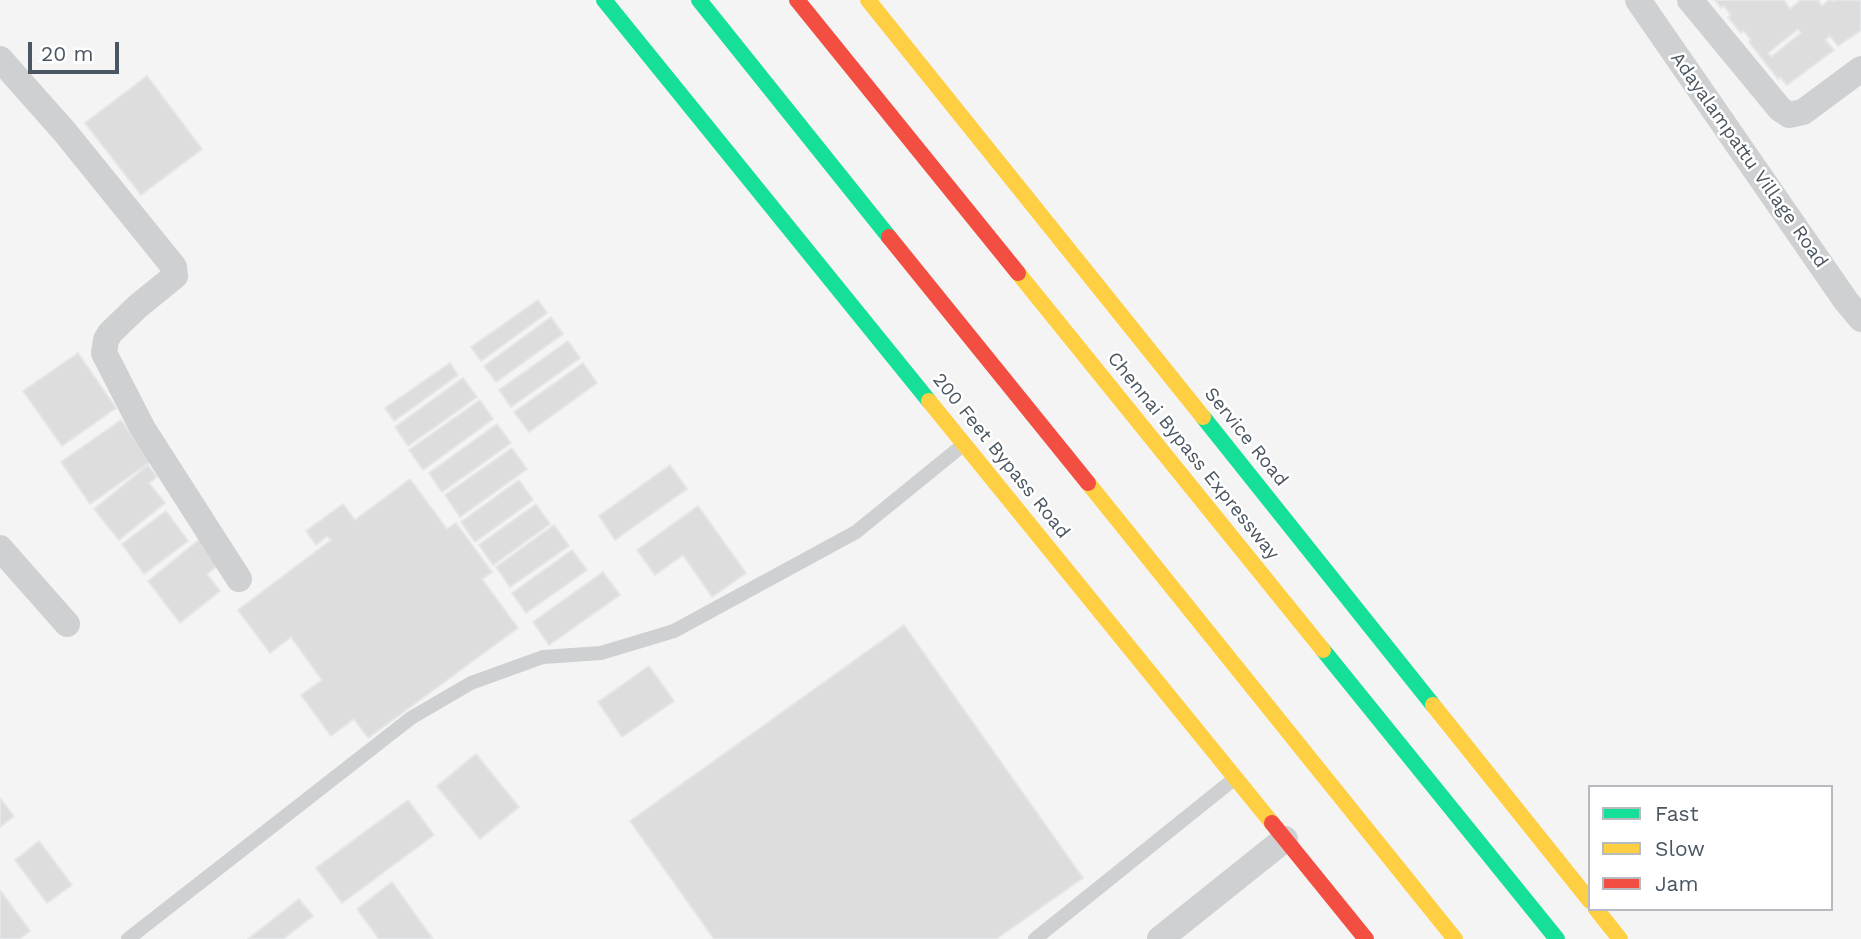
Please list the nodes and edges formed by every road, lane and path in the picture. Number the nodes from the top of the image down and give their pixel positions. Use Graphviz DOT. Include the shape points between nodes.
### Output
graph roads {
  1 [pos="604,0"];
  2 [pos="699,0"];
  3 [pos="797,0"];
  4 [pos="868,0"];
  5 [pos="1638,0"];
  6 [pos="1690,0"];
  7 [pos="0,59"];
  8 [pos="1861,69"];
  9 [pos="1861,319"];
  10 [pos="964,444"];
  11 [pos="0,548"];
  12 [pos="239,579"];
  13 [pos="67,624"];
  14 [pos="1235,778"];
  15 [pos="1285,839"];
  16 [pos="1588,899"];
  17 [pos="1598,911"];
  18 [pos="128,939"];
  19 [pos="1035,939"];
  20 [pos="1160,939"];
  21 [pos="1366,939"];
  22 [pos="1455,939"];
  23 [pos="1557,939"];
  24 [pos="1620,939"];
  1 -- 10 [label="main road, 200 Feet Bypass Road"];
  2 -- 22 [label="main road"];
  3 -- 23 [label="main road, Chennai Bypass Expressway"];
  4 -- 16 [label="main road, Service Road"];
  5 -- 9 [label="street, Adayalampattu Village Road"];
  6 -- 8 [label="street" via="1789,115 1803,112"];
  7 -- 12 [label="street" via="174,267 175,276 110,333 104,353 143,429"];
  10 -- 14 [label="main road, 200 Feet Bypass Road"];
  10 -- 18 [label="lane" via="856,532 674,631 601,653 543,657 471,683 411,718"];
  11 -- 13 [label="street"];
  14 -- 15 [label="main road, 200 Feet Bypass Road"];
  14 -- 19 [label="lane"];
  15 -- 20 [label="street"];
  15 -- 21 [label="main road, 200 Feet Bypass Road"];
  17 -- 24 [label="main road"];
}
